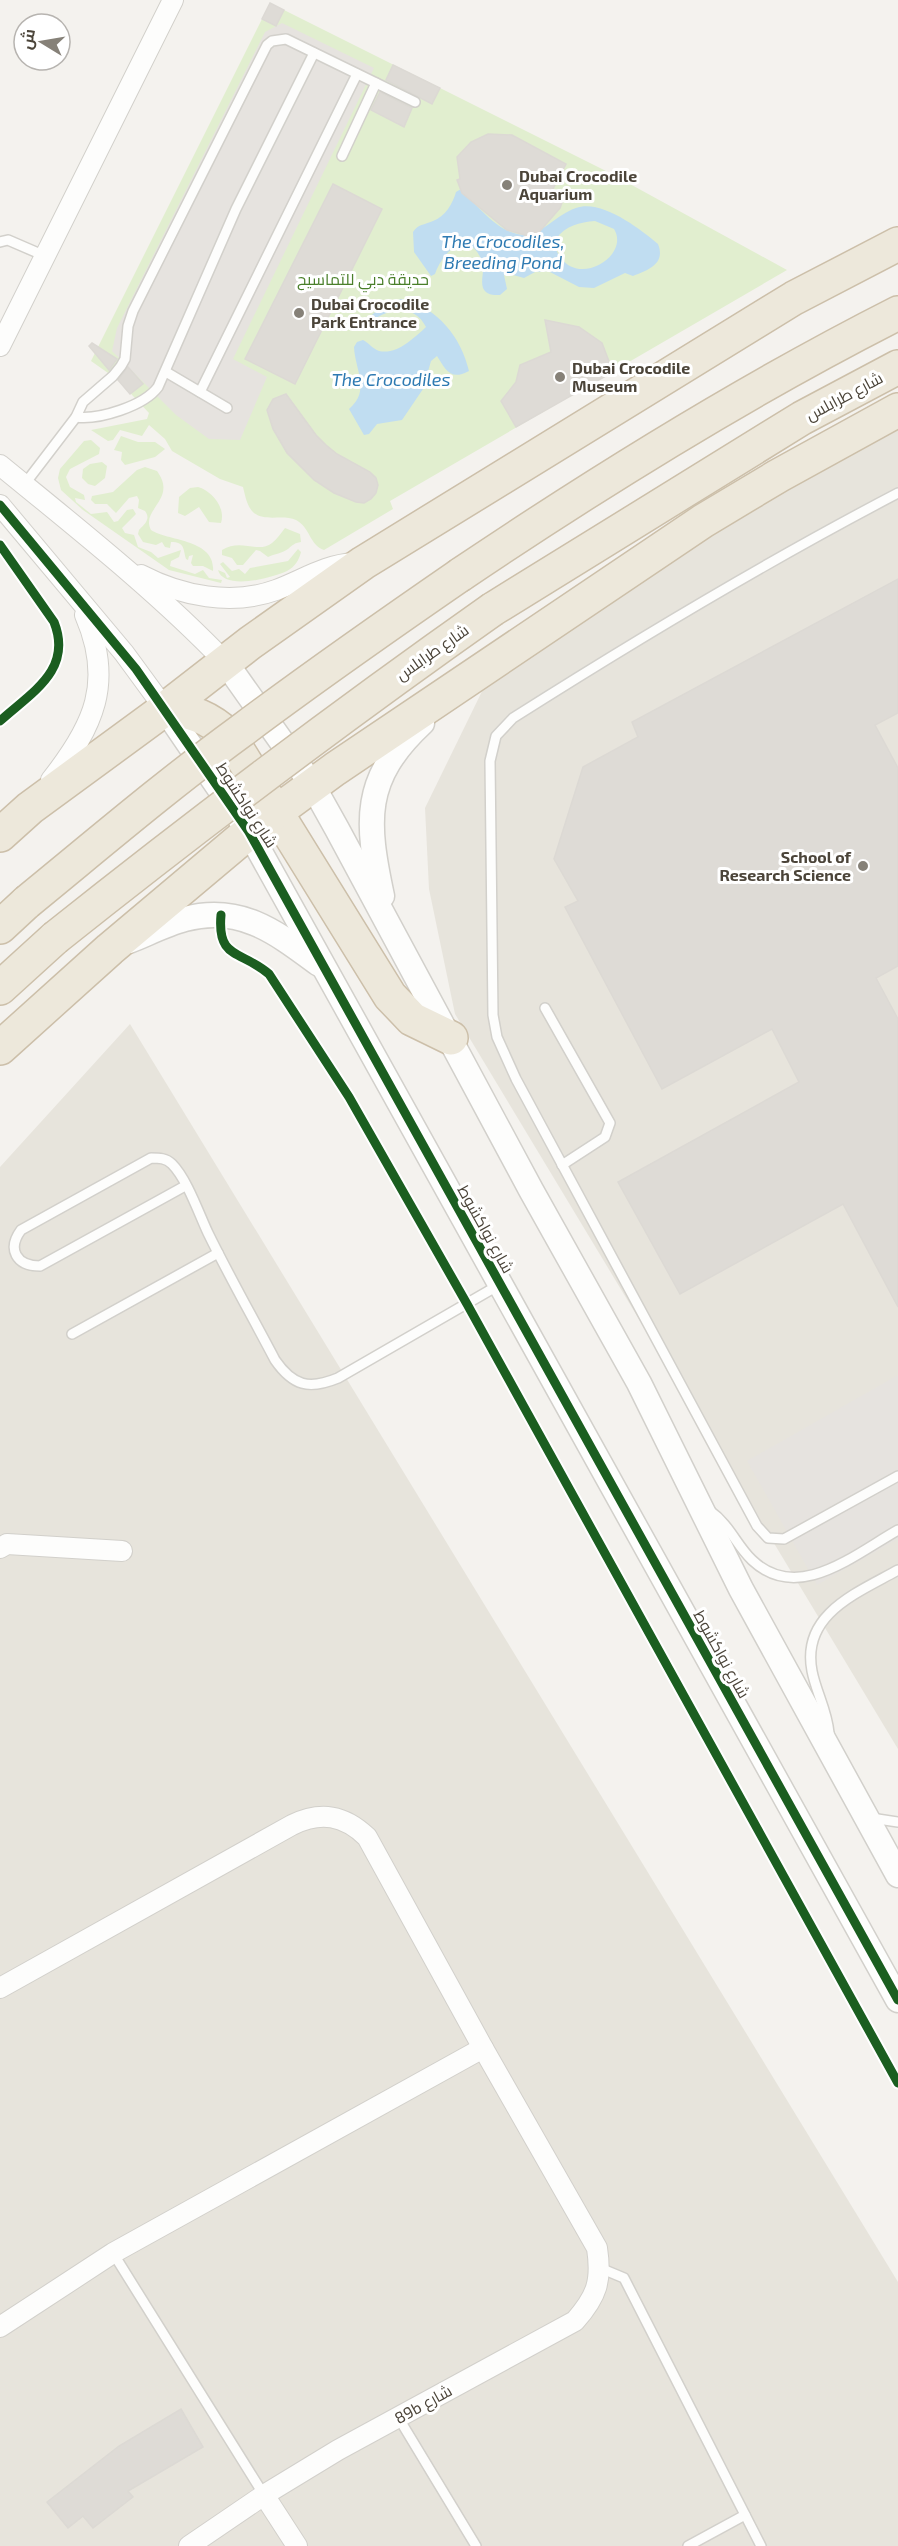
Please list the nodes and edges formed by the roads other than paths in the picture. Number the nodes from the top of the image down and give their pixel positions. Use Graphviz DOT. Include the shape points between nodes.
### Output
graph roads {
  1 [pos="173,0"];
  2 [pos="314,53"];
  3 [pos="357,74"];
  4 [pos="376,82"];
  5 [pos="415,102"];
  6 [pos="342,156"];
  7 [pos="0,242"];
  8 [pos="898,244"];
  9 [pos="45,256"];
  10 [pos="898,313"];
  11 [pos="0,346"];
  12 [pos="898,367"];
  13 [pos="166,372"];
  14 [pos="200,392"];
  15 [pos="227,408"];
  16 [pos="898,410"];
  17 [pos="76,417"];
  18 [pos="0,465"];
  19 [pos="24,485"];
  20 [pos="898,493"];
  21 [pos="0,505"];
  22 [pos="119,563"];
  23 [pos="363,563"];
  24 [pos="77,596"];
  25 [pos="226,663"];
  26 [pos="463,684"];
  27 [pos="165,709"];
  28 [pos="313,786"];
  29 [pos="30,808"];
  30 [pos="277,812"];
  31 [pos="249,832"];
  32 [pos="0,834"];
  33 [pos="388,921"];
  34 [pos="0,927"];
  35 [pos="110,949"];
  36 [pos="326,969"];
  37 [pos="0,988"];
  38 [pos="545,1008"];
  39 [pos="451,1038"];
  40 [pos="0,1048"];
  41 [pos="562,1166"];
  42 [pos="185,1186"];
  43 [pos="218,1253"];
  44 [pos="499,1285"];
  45 [pos="72,1334"];
  46 [pos="898,1476"];
  47 [pos="699,1504"];
  48 [pos="898,1530"];
  49 [pos="0,1548"];
  50 [pos="122,1551"];
  51 [pos="898,1570"];
  52 [pos="830,1754"];
  53 [pos="866,1818"];
  54 [pos="898,1822"];
  55 [pos="898,1875"];
  56 [pos="0,1988"];
  57 [pos="898,2000"];
  58 [pos="483,2048"];
  59 [pos="113,2253"];
  60 [pos="600,2268"];
  61 [pos="0,2327"];
  62 [pos="398,2417"];
  63 [pos="264,2495"];
  64 [pos="745,2515"];
  65 [pos="189,2546"];
  66 [pos="297,2546"];
  67 [pos="476,2546"];
  68 [pos="688,2546"];
  69 [pos="761,2546"];
  1 -- 9 [label="street"];
  2 -- 3 [label="lane"];
  2 -- 13 [label="lane" via="236,210"];
  2 -- 17 [label="lane" via="286,39 267,45 133,311 121,366 83,402"];
  3 -- 4 [label="lane"];
  3 -- 14 [label="lane"];
  4 -- 5 [label="lane"];
  4 -- 6 [label="lane"];
  7 -- 9 [label="lane" via="8,240"];
  8 -- 23 [label="highway" via="794,297"];
  9 -- 11 [label="street"];
  10 -- 34 [label="highway, bridge" via="581,494 460,575 239,732"];
  12 -- 37 [label="highway, شارع طرابلس, bridge" via="802,418 493,609 162,852"];
  13 -- 14 [label="lane"];
  13 -- 17 [label="lane" via="154,394 140,404 93,417"];
  14 -- 15 [label="lane"];
  16 -- 26 [label="highway" via="703,521"];
  17 -- 19 [label="lane"];
  18 -- 19 [label="street"];
  19 -- 22 [label="street"];
  20 -- 41 [label="lane" via="795,547 653,630 513,718 496,736 489,761 493,1015 505,1059"];
  21 -- 24 [label="street, شارع نواكشوط"];
  22 -- 23 [label="street" via="153,582 183,592 242,597 275,590 330,566"];
  22 -- 25 [label="street"];
  23 -- 25 [label="highway"];
  24 -- 27 [label="street, شارع نواكشوط"];
  24 -- 29 [label="street" via="98,653 94,706 80,742"];
  25 -- 27 [label="highway"];
  25 -- 28 [label="street"];
  26 -- 28 [label="highway"];
  26 -- 33 [label="street" via="398,748 375,794 372,850"];
  27 -- 29 [label="highway"];
  27 -- 30 [label="highway" via="193,713 219,726 238,748"];
  27 -- 31 [label="street, شارع نواكشوط"];
  28 -- 30 [label="highway"];
  28 -- 33 [label="street"];
  29 -- 32 [label="highway"];
  30 -- 31 [label="highway"];
  30 -- 39 [label="highway" via="390,996 412,1019"];
  31 -- 35 [label="highway"];
  31 -- 36 [label="street, شارع نواكشوط"];
  33 -- 39 [label="street"];
  35 -- 36 [label="street" via="184,919 220,915 273,931"];
  35 -- 40 [label="highway"];
  36 -- 44 [label="street, شارع نواكشوط"];
  38 -- 41 [label="lane" via="610,1123 605,1137"];
  39 -- 47 [label="street" via="639,1383"];
  41 -- 46 [label="lane" via="762,1533 768,1538 784,1539"];
  42 -- 42 [label="lane" via="172,1163 151,1158 21,1230 14,1239 14,1250 19,1260 29,1266 40,1266"];
  42 -- 43 [label="lane"];
  43 -- 44 [label="lane" via="275,1360 286,1375 303,1384 321,1385 338,1378"];
  43 -- 45 [label="lane"];
  44 -- 57 [label="street, شارع نواكشوط"];
  47 -- 48 [label="lane" via="723,1521 763,1570 797,1580 814,1576"];
  47 -- 52 [label="street"];
  49 -- 50 [label="street" via="7,1544"];
  51 -- 52 [label="lane" via="832,1608 813,1637 812,1673 828,1720"];
  52 -- 53 [label="street"];
  53 -- 54 [label="lane"];
  53 -- 55 [label="street"];
  56 -- 58 [label="street, 89b شارع" via="292,1826 324,1815 355,1825 368,1837"];
  58 -- 59 [label="street"];
  58 -- 60 [label="street, 89b شارع" via="597,2248"];
  59 -- 61 [label="street"];
  59 -- 63 [label="lane"];
  60 -- 62 [label="street, 89b شارع" via="589,2306 575,2321"];
  60 -- 64 [label="lane" via="624,2278"];
  62 -- 63 [label="street, 89b شارع"];
  62 -- 67 [label="lane"];
  63 -- 65 [label="street, 89b شارع"];
  63 -- 66 [label="street"];
  64 -- 68 [label="lane"];
  64 -- 69 [label="lane"];
}
